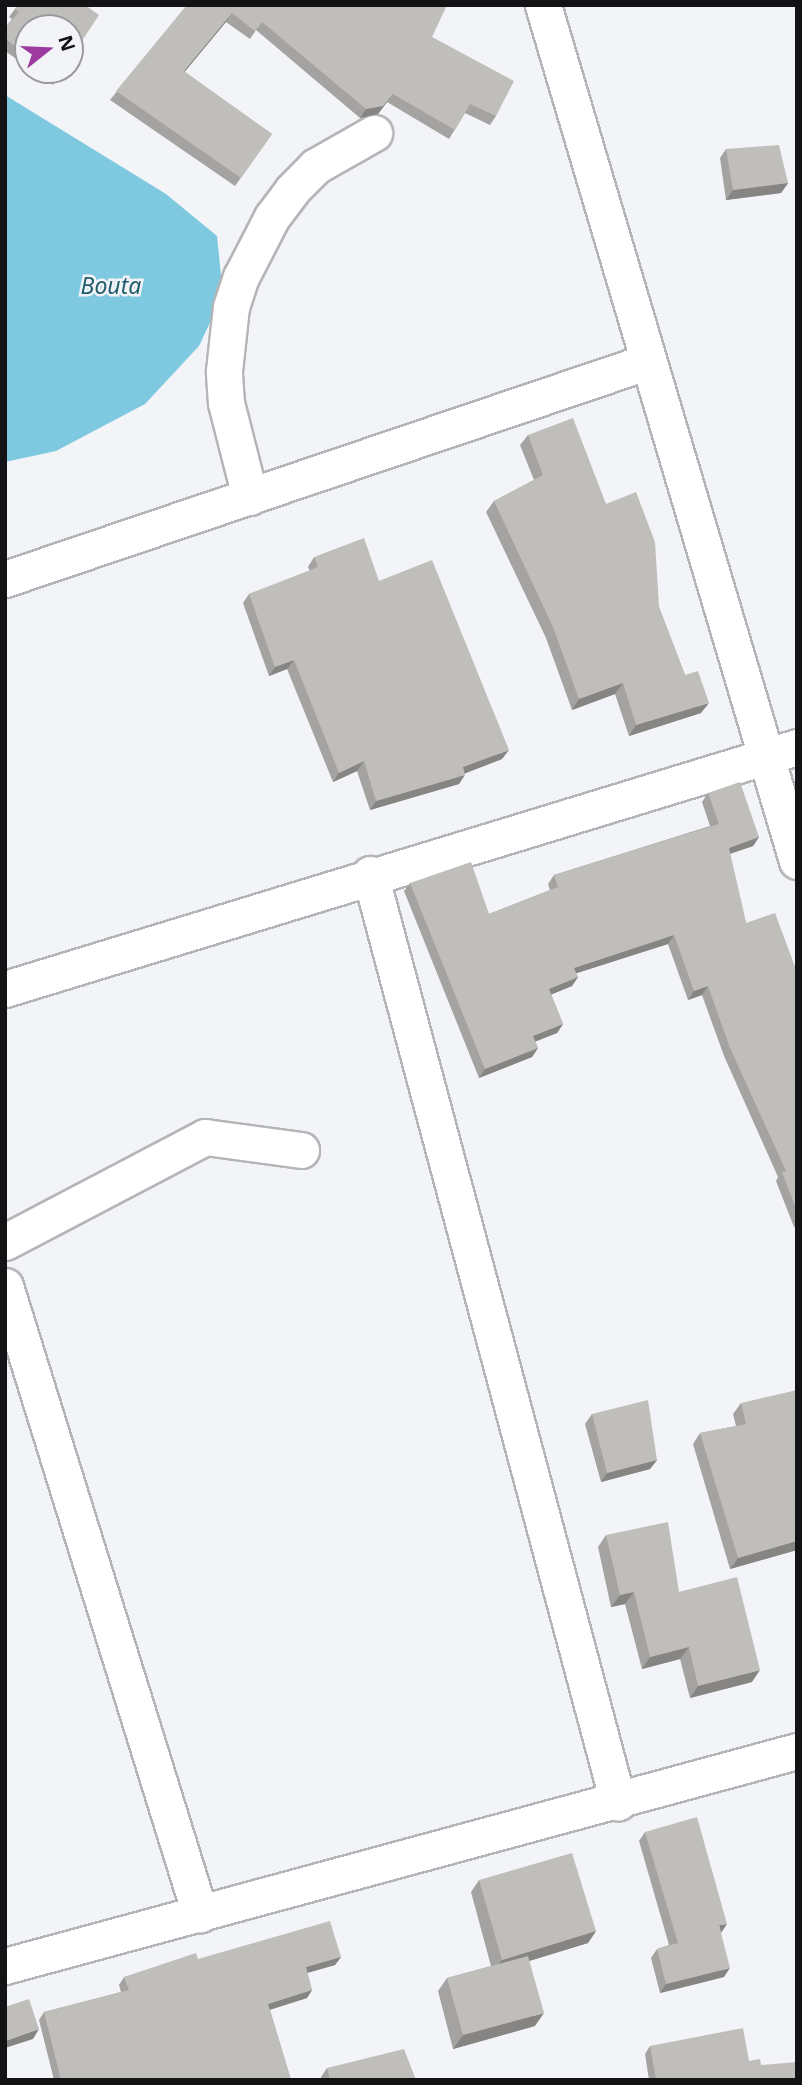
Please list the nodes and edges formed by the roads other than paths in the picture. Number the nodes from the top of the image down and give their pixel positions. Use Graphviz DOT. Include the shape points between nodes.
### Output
graph roads {
  1 [pos="543,5"];
  2 [pos="374,133"];
  3 [pos="646,362"];
  4 [pos="250,497"];
  5 [pos="5,579"];
  6 [pos="781,752"];
  7 [pos="797,861"];
  8 [pos="370,874"];
  9 [pos="5,989"];
  10 [pos="301,1150"];
  11 [pos="5,1242"];
  12 [pos="5,1286"];
  13 [pos="797,1751"];
  14 [pos="618,1802"];
  15 [pos="200,1914"];
  16 [pos="5,1966"];
  1 -- 3 [label="street"];
  2 -- 4 [label="street" via="316,166 292,190 241,276 229,318 224,371 226,403"];
  3 -- 4 [label="street"];
  3 -- 6 [label="street"];
  4 -- 5 [label="street"];
  6 -- 7 [label="street"];
  6 -- 8 [label="street"];
  8 -- 9 [label="street"];
  8 -- 14 [label="street"];
  10 -- 11 [label="street" via="205,1137"];
  12 -- 15 [label="street"];
  13 -- 14 [label="street"];
  14 -- 15 [label="street"];
  15 -- 16 [label="street"];
}
